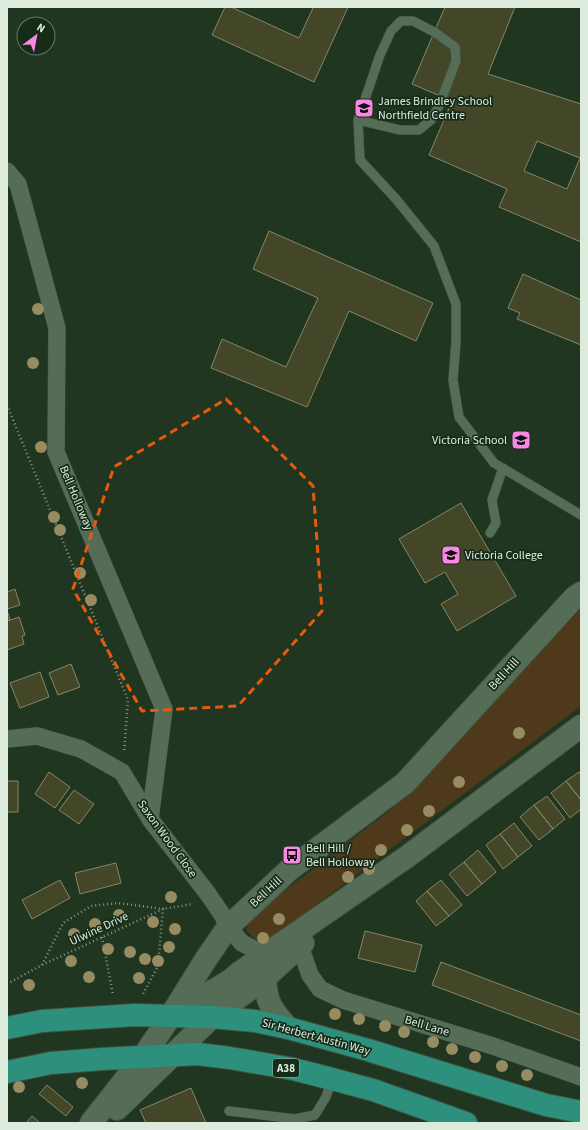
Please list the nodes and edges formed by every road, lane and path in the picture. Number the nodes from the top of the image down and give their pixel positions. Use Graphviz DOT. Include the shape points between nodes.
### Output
graph roads {
  1 [pos="358,120"];
  2 [pos="7,171"];
  3 [pos="7,405"];
  4 [pos="503,468"];
  5 [pos="581,515"];
  6 [pos="490,533"];
  7 [pos="581,593"];
  8 [pos="581,726"];
  9 [pos="7,740"];
  10 [pos="122,772"];
  11 [pos="150,819"];
  12 [pos="361,890"];
  13 [pos="197,904"];
  14 [pos="163,909"];
  15 [pos="228,927"];
  16 [pos="102,937"];
  17 [pos="300,946"];
  18 [pos="265,956"];
  19 [pos="42,965"];
  20 [pos="265,978"];
  21 [pos="7,984"];
  22 [pos="142,997"];
  23 [pos="114,1002"];
  24 [pos="170,1017"];
  25 [pos="212,1017"];
  26 [pos="7,1028"];
  27 [pos="288,1028"];
  28 [pos="172,1055"];
  29 [pos="143,1057"];
  30 [pos="7,1072"];
  31 [pos="581,1077"];
  32 [pos="332,1079"];
  33 [pos="229,1111"];
  34 [pos="581,1112"];
  35 [pos="542,1114"];
  36 [pos="91,1123"];
  37 [pos="103,1123"];
  38 [pos="466,1123"];
  1 -- 1 [label="lane" via="400,130 418,130 431,120 439,106 456,61 455,47 413,21 401,21 391,31 380,55"];
  1 -- 4 [label="lane" via="360,160 434,246 456,304 453,380 459,417 494,463"];
  2 -- 11 [label="street, Bell Holloway" via="18,184 57,328 56,452 164,709"];
  3 -- 10 [label="path" via="128,700"];
  4 -- 5 [label="lane"];
  4 -- 6 [label="lane" via="492,500 496,523"];
  7 -- 15 [label="main road, Bell Hill" via="405,783 289,870"];
  8 -- 12 [label="main road"];
  9 -- 10 [label="street, Saxon Wood Close" via="37,736 81,749"];
  10 -- 11 [label="street, Saxon Wood Close"];
  11 -- 15 [label="street, Saxon Wood Close" via="208,894"];
  12 -- 17 [label="main road"];
  12 -- 18 [label="main road"];
  13 -- 14 [label="path, Ulwine Drive"];
  14 -- 16 [label="path, Ulwine Drive"];
  14 -- 19 [label="path, Ulwine Drive" via="118,903 91,906 63,923"];
  14 -- 22 [label="path" via="158,966"];
  15 -- 18 [label="street, Saxon Wood Close" via="242,943"];
  15 -- 24 [label="main road, Bell Hill"];
  16 -- 19 [label="path, Ulwine Drive"];
  16 -- 23 [label="path"];
  17 -- 20 [label="main road"];
  17 -- 31 [label="street, Bell Lane" via="310,975 320,989 344,1000 493,1046"];
  18 -- 24 [label="main road"];
  19 -- 21 [label="path, Ulwine Drive"];
  20 -- 25 [label="main road"];
  20 -- 27 [label="main road" via="268,1002"];
  24 -- 25 [label="highway, Sir Herbert Austin Way"];
  24 -- 26 [label="highway, Sir Herbert Austin Way" via="135,1015 42,1022"];
  24 -- 29 [label="main road, Bell Hill"];
  25 -- 27 [label="highway, Sir Herbert Austin Way" via="255,1021"];
  25 -- 28 [label="main road"];
  27 -- 35 [label="highway, Sir Herbert Austin Way" via="368,1050"];
  28 -- 29 [label="highway, A38"];
  28 -- 32 [label="highway, A38" via="227,1057"];
  28 -- 37 [label="main road"];
  29 -- 30 [label="highway, A38" via="51,1063"];
  29 -- 36 [label="main road"];
  32 -- 33 [label="lane" via="326,1097 315,1115 295,1119"];
  32 -- 38 [label="highway, A38" via="373,1090"];
  34 -- 35 [label="highway, Sir Herbert Austin Way"];
}
